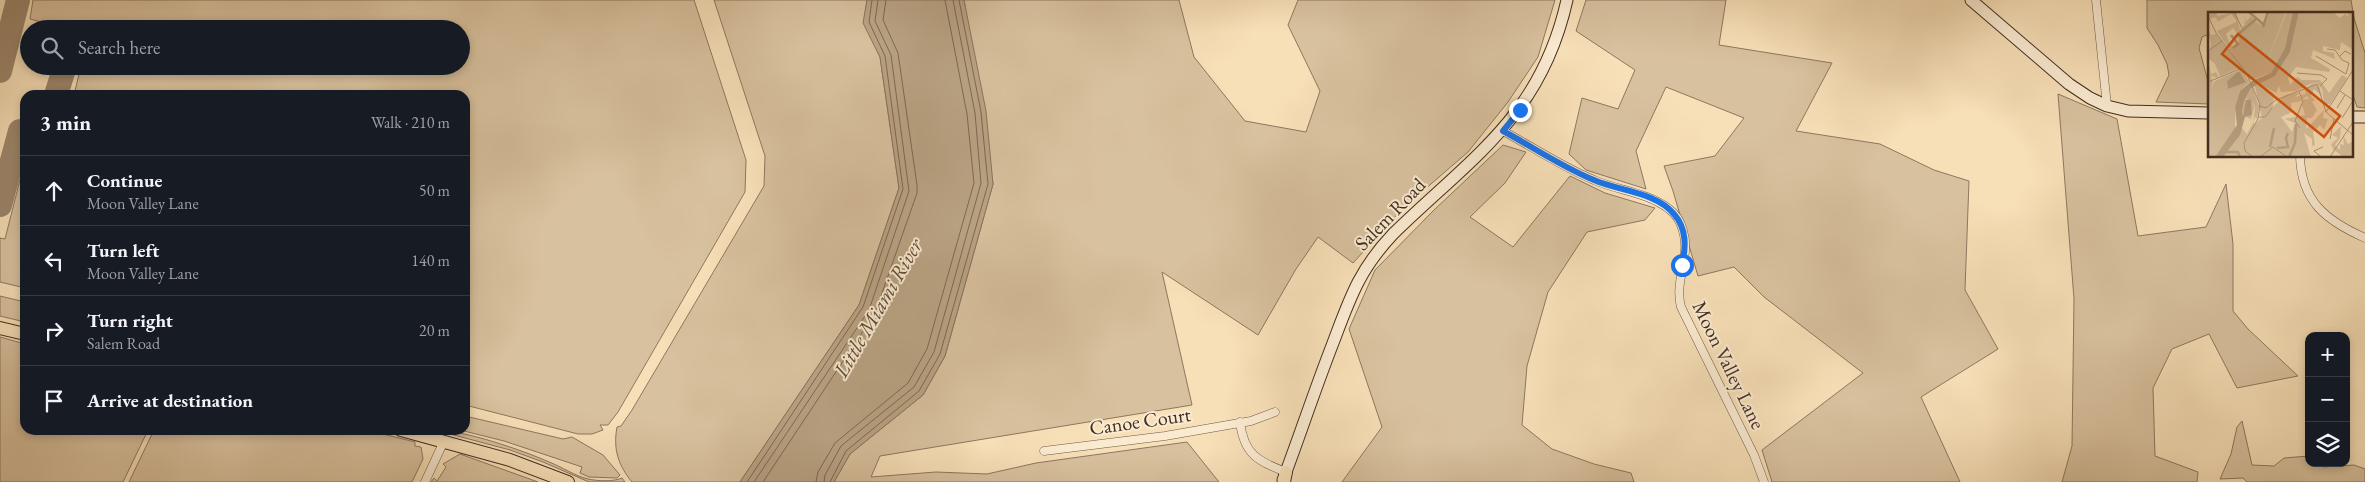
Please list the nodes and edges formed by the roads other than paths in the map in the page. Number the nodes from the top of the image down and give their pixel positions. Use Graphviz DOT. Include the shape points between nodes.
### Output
graph roads {
  1 [pos="1567,0"];
  2 [pos="1971,0"];
  3 [pos="2096,0"];
  4 [pos="2107,106"];
  5 [pos="2208,113"];
  6 [pos="2352,117"];
  7 [pos="2365,117"];
  8 [pos="1503,131"];
  9 [pos="2300,158"];
  10 [pos="2365,238"];
  11 [pos="0,328"];
  12 [pos="20,333"];
  13 [pos="1275,412"];
  14 [pos="1240,422"];
  15 [pos="421,435"];
  16 [pos="444,441"];
  17 [pos="1044,451"];
  18 [pos="1284,479"];
  19 [pos="425,482"];
  20 [pos="568,482"];
  21 [pos="1764,482"];
  1 -- 8 [label="street, Salem Road" via="1545,69"];
  2 -- 4 [label="street" via="2069,84"];
  3 -- 4 [label="street"];
  4 -- 5 [label="street" via="2128,111"];
  6 -- 7 [label="street"];
  8 -- 18 [label="street, Salem Road" via="1393,234 1366,266 1348,302"];
  8 -- 21 [label="street, Moon Valley Lane" via="1593,180 1646,196 1675,215 1686,245 1679,289 1681,307 1754,455"];
  9 -- 10 [label="street" via="2304,182 2318,208 2335,224"];
  11 -- 12 [label="main road"];
  13 -- 14 [label="street, Canoe Court"];
  14 -- 17 [label="street, Canoe Court" via="1165,436"];
  14 -- 18 [label="street" via="1244,442 1256,458"];
  15 -- 16 [label="main road"];
  16 -- 19 [label="street"];
  16 -- 20 [label="main road" via="510,460"];
}
